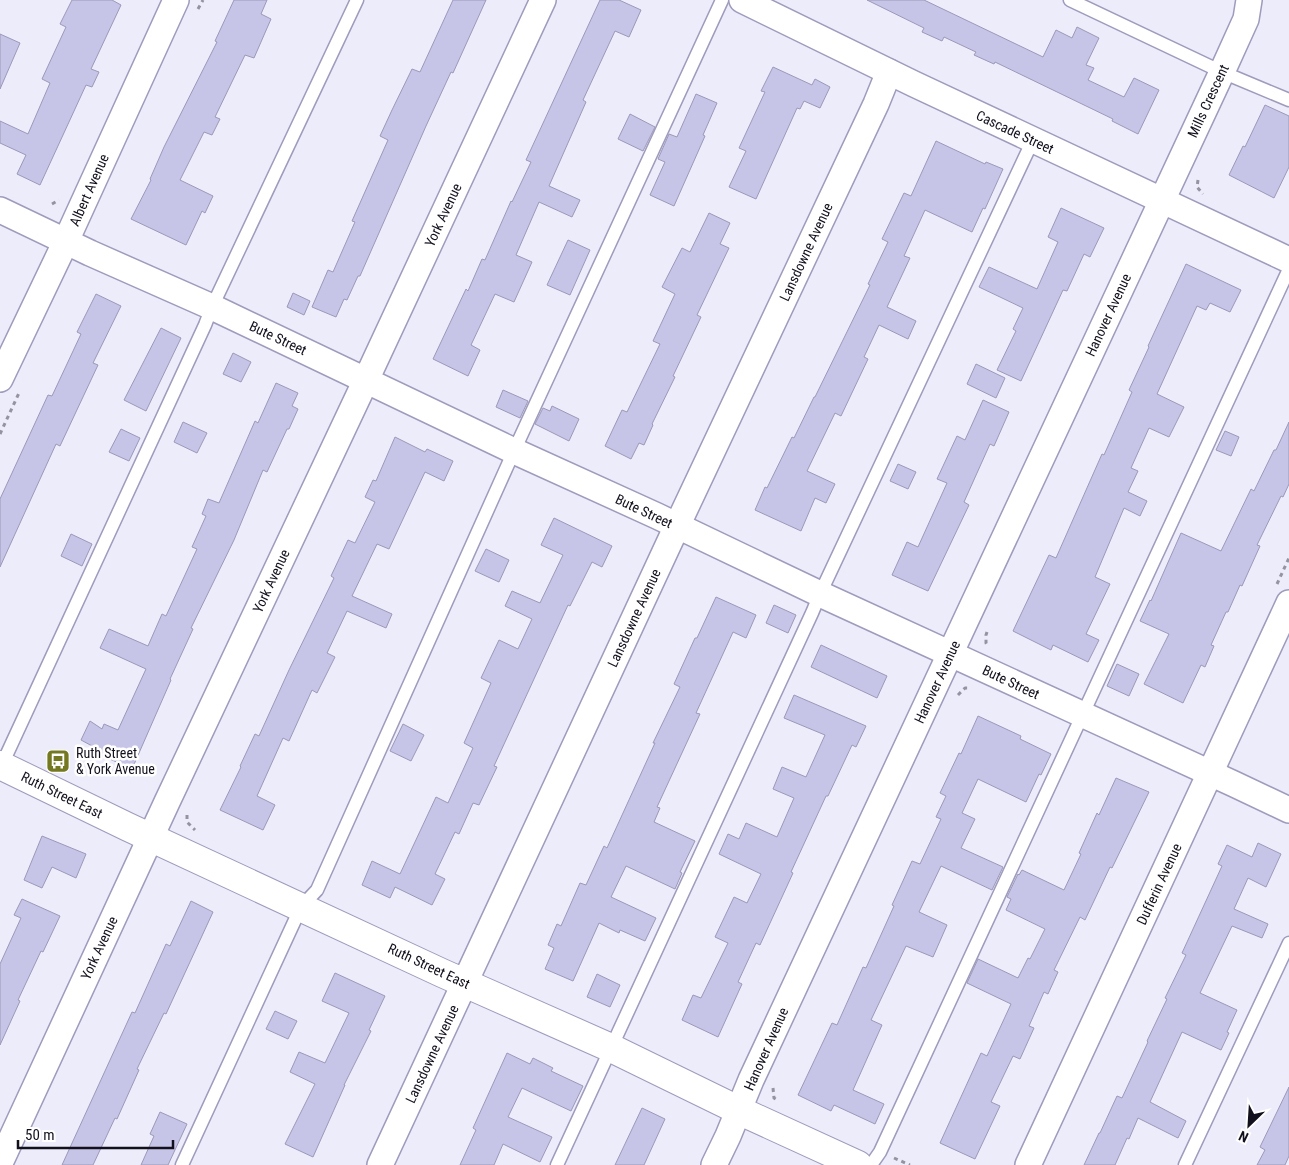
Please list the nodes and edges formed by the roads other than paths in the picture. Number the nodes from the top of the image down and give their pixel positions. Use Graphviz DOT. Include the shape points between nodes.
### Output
graph roads {
  1 [pos="176,0"];
  2 [pos="357,0"];
  3 [pos="543,0"];
  4 [pos="722,0"];
  5 [pos="742,0"];
  6 [pos="1070,0"];
  7 [pos="1249,0"];
  8 [pos="889,72"];
  9 [pos="1222,72"];
  10 [pos="1289,100"];
  11 [pos="1033,140"];
  12 [pos="1162,200"];
  13 [pos="0,210"];
  14 [pos="66,241"];
  15 [pos="1289,260"];
  16 [pos="1289,269"];
  17 [pos="212,307"];
  18 [pos="0,379"];
  19 [pos="366,380"];
  20 [pos="514,451"];
  21 [pos="677,526"];
  22 [pos="820,594"];
  23 [pos="1283,594"];
  24 [pos="950,654"];
  25 [pos="1082,714"];
  26 [pos="0,767"];
  27 [pos="1210,773"];
  28 [pos="1289,810"];
  29 [pos="151,837"];
  30 [pos="301,907"];
  31 [pos="1289,943"];
  32 [pos="465,983"];
  33 [pos="611,1048"];
  34 [pos="738,1110"];
  35 [pos="869,1158"];
  36 [pos="0,1163"];
  37 [pos="182,1165"];
  38 [pos="380,1165"];
  39 [pos="557,1165"];
  40 [pos="714,1165"];
  41 [pos="871,1165"];
  42 [pos="1028,1165"];
  43 [pos="1185,1165"];
  1 -- 14 [label="street, Albert Avenue"];
  2 -- 17 [label="lane"];
  3 -- 19 [label="street, York Avenue"];
  4 -- 20 [label="lane"];
  5 -- 8 [label="street, Cascade Street"];
  6 -- 9 [label="lane"];
  7 -- 9 [label="street, Mills Crescent" via="1246,19"];
  8 -- 11 [label="street, Cascade Street"];
  8 -- 21 [label="street, Lansdowne Avenue"];
  9 -- 10 [label="lane"];
  9 -- 12 [label="street, Mills Crescent"];
  11 -- 12 [label="street, Cascade Street"];
  11 -- 22 [label="lane"];
  12 -- 15 [label="street, Cascade Street"];
  12 -- 24 [label="street, Hanover Avenue"];
  13 -- 14 [label="street, Bute Street"];
  14 -- 17 [label="street, Bute Street"];
  14 -- 18 [label="street, Albert Avenue"];
  16 -- 25 [label="lane"];
  17 -- 19 [label="street, Bute Street"];
  17 -- 26 [label="lane"];
  19 -- 20 [label="street, Bute Street"];
  19 -- 29 [label="street, York Avenue"];
  20 -- 21 [label="street, Bute Street"];
  20 -- 30 [label="lane" via="317,890"];
  21 -- 22 [label="street, Bute Street"];
  21 -- 32 [label="street, Lansdowne Avenue"];
  22 -- 24 [label="street, Bute Street"];
  22 -- 33 [label="lane"];
  23 -- 27 [label="street, Dufferin Avenue"];
  24 -- 25 [label="street, Bute Street"];
  24 -- 34 [label="street, Hanover Avenue"];
  25 -- 27 [label="street, Bute Street"];
  25 -- 35 [label="lane"];
  26 -- 29 [label="street, Ruth Street East"];
  27 -- 28 [label="street, Bute Street"];
  27 -- 42 [label="street, Dufferin Avenue"];
  29 -- 30 [label="street, Ruth Street East"];
  29 -- 36 [label="street, York Avenue"];
  30 -- 32 [label="street, Ruth Street East"];
  30 -- 37 [label="lane"];
  31 -- 43 [label="lane"];
  32 -- 33 [label="street, Ruth Street East"];
  32 -- 38 [label="street, Lansdowne Avenue"];
  33 -- 34 [label="street, Ruth Street East"];
  33 -- 39 [label="lane"];
  34 -- 35 [label="street, Ruth Street East"];
  34 -- 40 [label="street, Hanover Avenue"];
  35 -- 41 [label="lane"];
}
